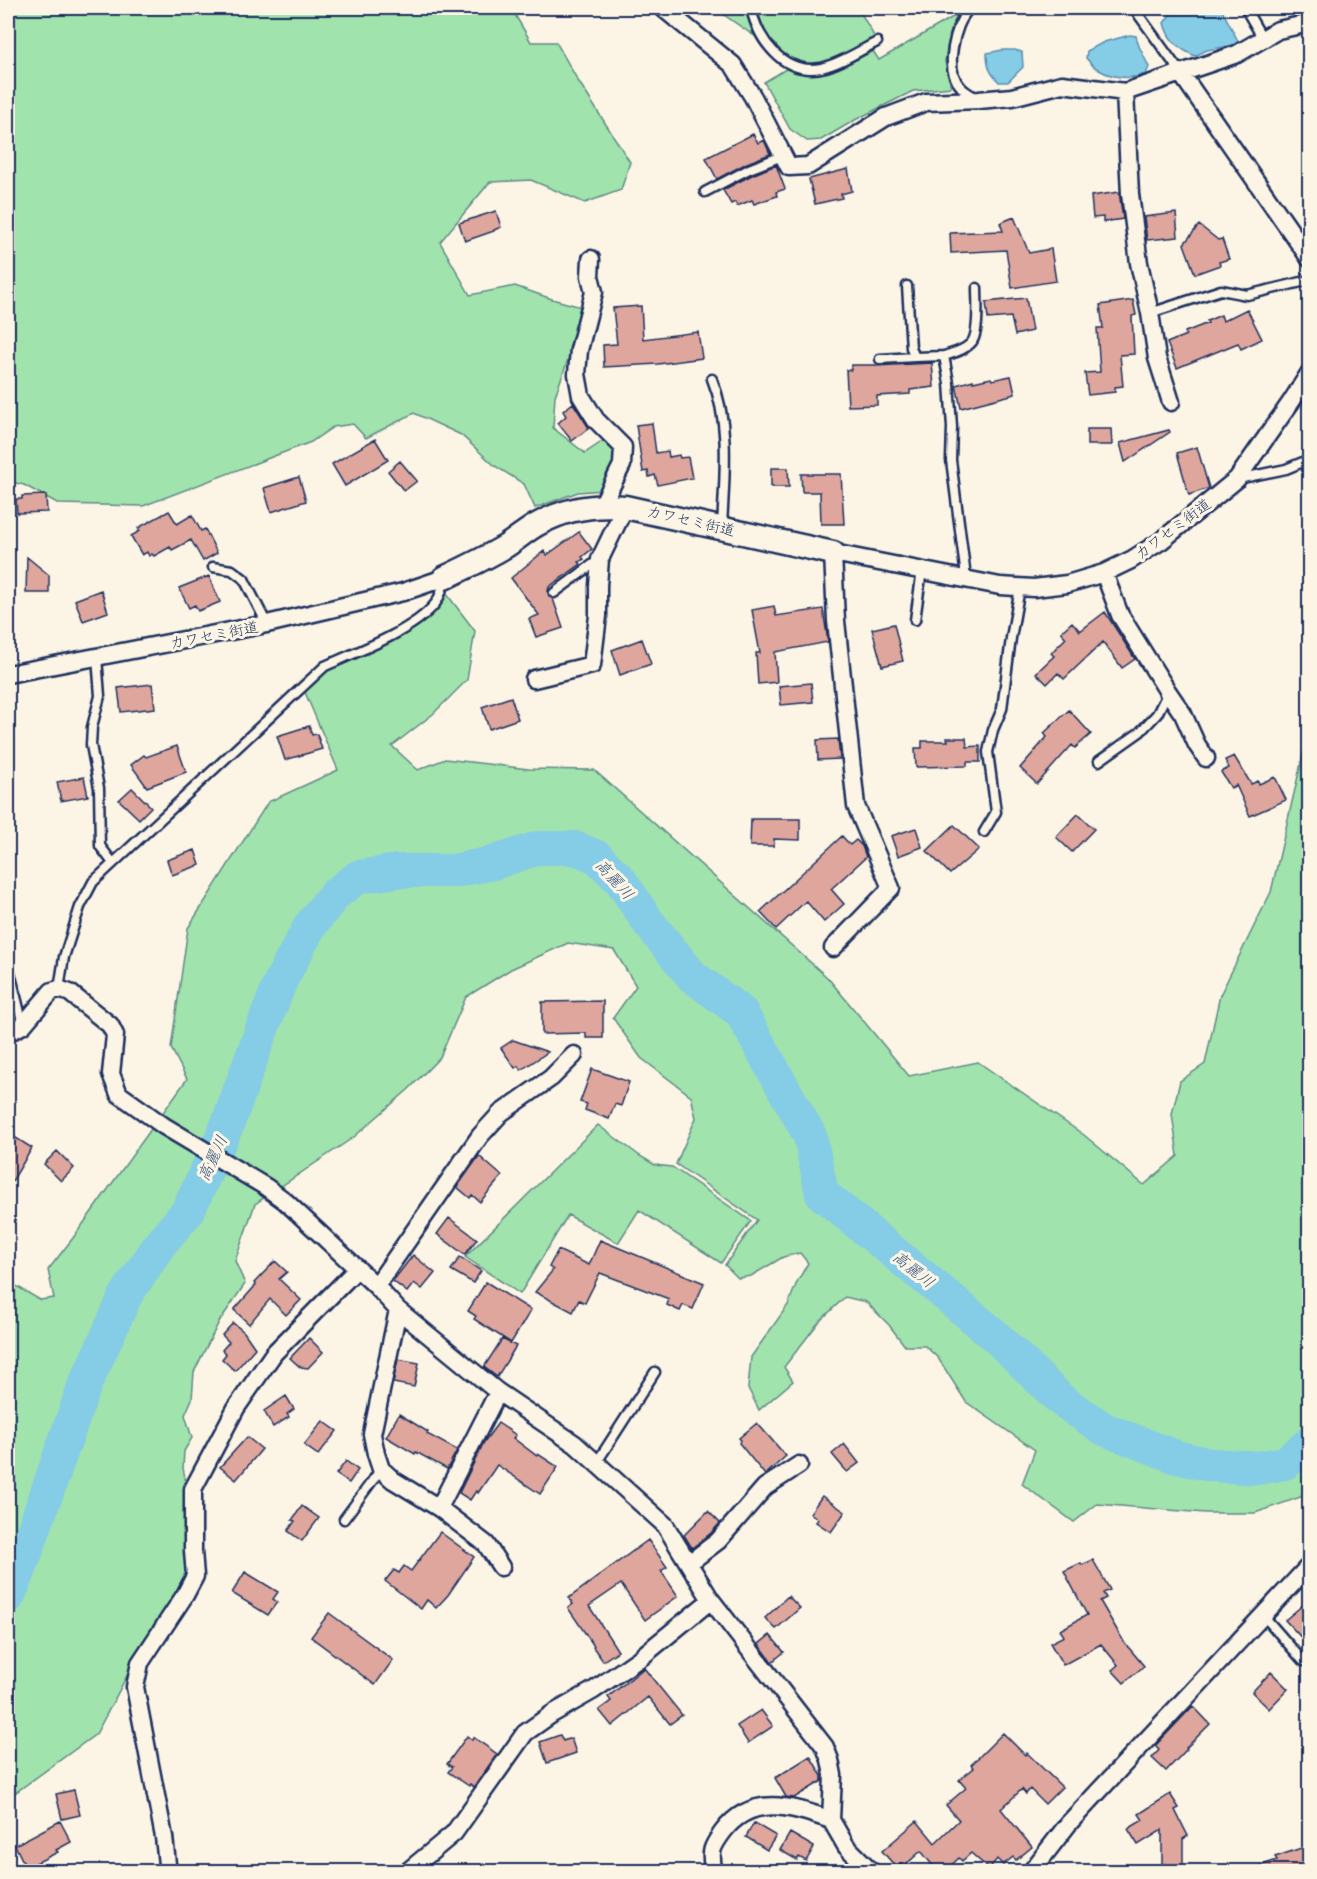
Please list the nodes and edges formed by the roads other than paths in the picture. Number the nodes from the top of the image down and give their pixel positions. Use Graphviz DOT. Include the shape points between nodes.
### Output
graph roads {
  1 [pos="663,8"];
  2 [pos="751,8"];
  3 [pos="969,8"];
  4 [pos="1245,8"];
  5 [pos="1138,14"];
  6 [pos="1310,23"];
  7 [pos="1263,39"];
  8 [pos="876,42"];
  9 [pos="1180,72"];
  10 [pos="1125,92"];
  11 [pos="979,100"];
  12 [pos="782,156"];
  13 [pos="705,192"];
  14 [pos="591,259"];
  15 [pos="1310,260"];
  16 [pos="1310,280"];
  17 [pos="907,286"];
  18 [pos="977,288"];
  19 [pos="1150,313"];
  20 [pos="944,356"];
  21 [pos="915,357"];
  22 [pos="880,359"];
  23 [pos="1310,372"];
  24 [pos="711,379"];
  25 [pos="1171,402"];
  26 [pos="1310,459"];
  27 [pos="1237,479"];
  28 [pos="613,506"];
  29 [pos="722,528"];
  30 [pos="833,553"];
  31 [pos="600,559"];
  32 [pos="213,567"];
  33 [pos="922,570"];
  34 [pos="1104,573"];
  35 [pos="444,578"];
  36 [pos="964,579"];
  37 [pos="1020,588"];
  38 [pos="554,593"];
  39 [pos="915,620"];
  40 [pos="267,624"];
  41 [pos="97,657"];
  42 [pos="8,674"];
  43 [pos="534,679"];
  44 [pos="1168,692"];
  45 [pos="1206,758"];
  46 [pos="1099,761"];
  47 [pos="984,832"];
  48 [pos="113,863"];
  49 [pos="833,948"];
  50 [pos="8,964"];
  51 [pos="59,990"];
  52 [pos="23,1025"];
  53 [pos="8,1033"];
  54 [pos="574,1054"];
  55 [pos="357,1269"];
  56 [pos="376,1286"];
  57 [pos="398,1310"];
  58 [pos="655,1372"];
  59 [pos="498,1392"];
  60 [pos="597,1462"];
  61 [pos="799,1466"];
  62 [pos="381,1469"];
  63 [pos="438,1508"];
  64 [pos="344,1519"];
  65 [pos="689,1563"];
  66 [pos="1310,1565"];
  67 [pos="501,1567"];
  68 [pos="711,1600"];
  69 [pos="1263,1615"];
  70 [pos="1303,1661"];
  71 [pos="831,1820"];
  72 [pos="164,1872"];
  73 [pos="407,1872"];
  74 [pos="710,1872"];
  75 [pos="872,1872"];
  76 [pos="1030,1872"];
  1 -- 12 [label="street" via="733,65"];
  2 -- 8 [label="lane" via="762,38 793,65 822,68"];
  3 -- 11 [label="lane" via="950,58 960,87"];
  4 -- 7 [label="lane"];
  5 -- 9 [label="lane"];
  6 -- 7 [label="street" via="1278,30"];
  7 -- 9 [label="street" via="1237,54"];
  9 -- 10 [label="street"];
  9 -- 15 [label="street"];
  10 -- 11 [label="street" via="1062,84 1012,97"];
  10 -- 19 [label="street" via="1130,194"];
  11 -- 12 [label="street" via="926,102 886,117 808,166 789,167"];
  12 -- 13 [label="lane"];
  14 -- 28 [label="street" via="594,292 577,374 581,396 596,420 623,447"];
  16 -- 19 [label="lane" via="1247,295 1221,290"];
  17 -- 21 [label="lane" via="910,348"];
  18 -- 20 [label="lane" via="976,334 972,343"];
  19 -- 25 [label="street" via="1157,358"];
  20 -- 21 [label="lane"];
  20 -- 36 [label="lane"];
  21 -- 22 [label="lane"];
  23 -- 27 [label="street, カワセミ街道"];
  24 -- 29 [label="lane" via="719,397 724,438"];
  26 -- 27 [label="lane" via="1286,469"];
  27 -- 34 [label="street, カワセミ街道" via="1161,542"];
  28 -- 29 [label="street, カワセミ街道"];
  28 -- 31 [label="street"];
  28 -- 35 [label="street, カワセミ街道" via="581,507 560,513"];
  29 -- 30 [label="street, カワセミ街道"];
  30 -- 33 [label="street, カワセミ街道"];
  30 -- 49 [label="street" via="836,621 856,806 891,888"];
  31 -- 38 [label="lane"];
  31 -- 43 [label="street" via="592,665"];
  32 -- 40 [label="lane" via="232,570 244,579"];
  33 -- 36 [label="street, カワセミ街道"];
  33 -- 39 [label="lane"];
  34 -- 37 [label="street, カワセミ街道" via="1067,584"];
  34 -- 44 [label="street" via="1120,615"];
  35 -- 40 [label="street, カワセミ街道" via="403,592"];
  35 -- 48 [label="lane" via="443,591 434,605 413,624 325,666"];
  36 -- 37 [label="street, カワセミ街道"];
  37 -- 47 [label="lane" via="1002,709 988,752 996,812"];
  40 -- 41 [label="street, カワセミ街道"];
  41 -- 42 [label="street, カワセミ街道"];
  41 -- 48 [label="lane" via="100,696 91,745 99,788 100,846"];
  44 -- 45 [label="street"];
  44 -- 46 [label="lane" via="1157,714 1140,732"];
  48 -- 51 [label="lane" via="93,882 80,907 64,957"];
  50 -- 52 [label="lane"];
  51 -- 52 [label="street" via="52,991"];
  51 -- 55 [label="street" via="70,993 110,1025 115,1035 111,1074 119,1094 266,1187"];
  52 -- 53 [label="street"];
  54 -- 56 [label="street" via="551,1078 501,1113 480,1136"];
  55 -- 56 [label="street"];
  55 -- 72 [label="street" via="274,1353 236,1408 193,1489 195,1576 140,1663 135,1688 164,1837"];
  56 -- 57 [label="street"];
  57 -- 59 [label="street"];
  57 -- 62 [label="street" via="372,1434"];
  58 -- 60 [label="lane"];
  59 -- 60 [label="street"];
  59 -- 63 [label="street"];
  60 -- 65 [label="street" via="665,1525"];
  61 -- 65 [label="street" via="765,1487 718,1541"];
  62 -- 63 [label="street"];
  62 -- 64 [label="lane"];
  63 -- 67 [label="street" via="486,1544"];
  65 -- 68 [label="street"];
  66 -- 69 [label="street"];
  68 -- 71 [label="street" via="825,1747 833,1775"];
  68 -- 73 [label="street" via="640,1658 525,1733 454,1833"];
  69 -- 70 [label="lane"];
  69 -- 76 [label="street" via="1069,1823"];
  71 -- 74 [label="street" via="786,1806 764,1805 745,1812 726,1827 715,1843"];
  71 -- 75 [label="street" via="846,1846"];
}
